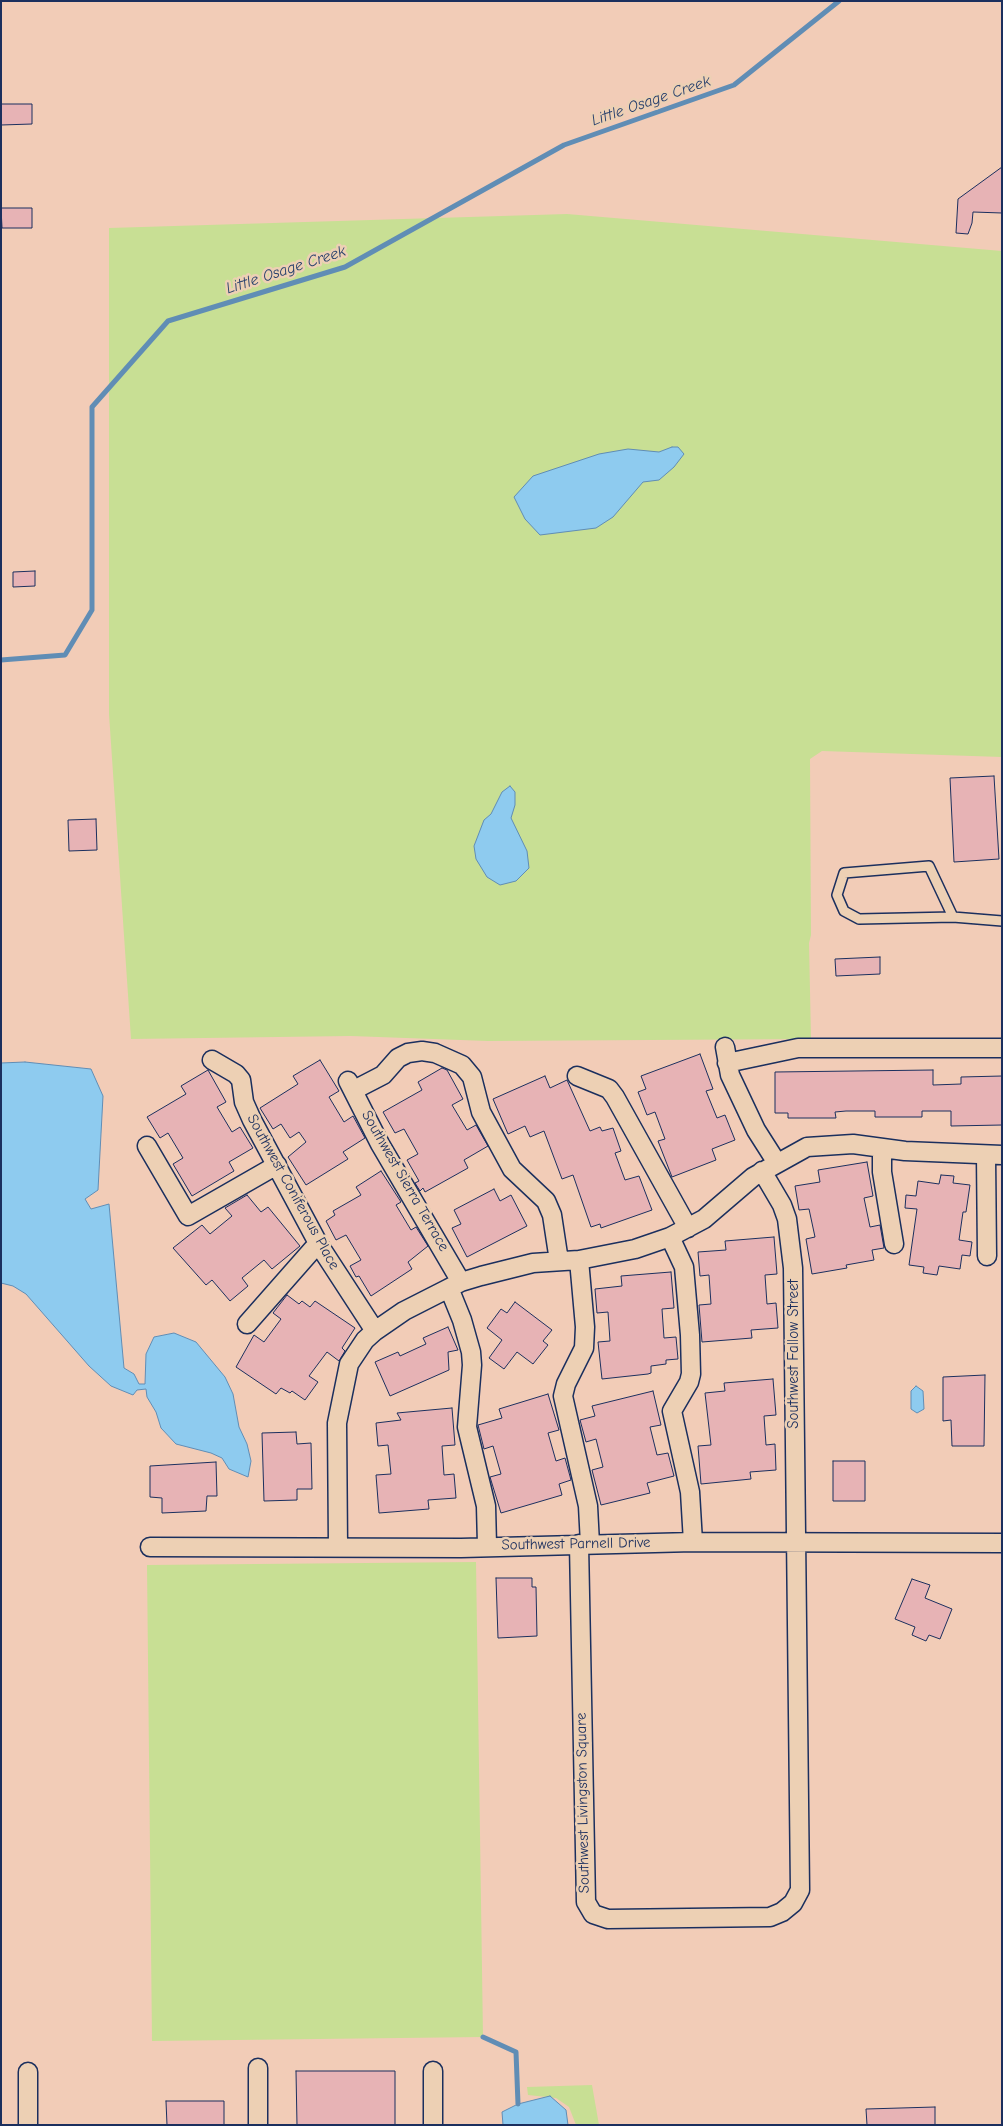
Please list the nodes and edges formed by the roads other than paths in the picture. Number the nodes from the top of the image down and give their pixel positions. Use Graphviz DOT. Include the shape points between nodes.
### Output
graph roads {
  1 [pos="953,917"];
  2 [pos="1002,921"];
  3 [pos="1002,1048"];
  4 [pos="212,1060"];
  5 [pos="577,1076"];
  6 [pos="147,1146"];
  7 [pos="882,1148"];
  8 [pos="994,1156"];
  9 [pos="277,1165"];
  10 [pos="769,1167"];
  11 [pos="688,1228"];
  12 [pos="670,1237"];
  13 [pos="894,1244"];
  14 [pos="320,1245"];
  15 [pos="987,1256"];
  16 [pos="579,1260"];
  17 [pos="559,1261"];
  18 [pos="455,1285"];
  19 [pos="247,1324"];
  20 [pos="375,1331"];
  21 [pos="694,1542"];
  22 [pos="796,1543"];
  23 [pos="1002,1543"];
  24 [pos="585,1544"];
  25 [pos="487,1545"];
  26 [pos="338,1546"];
  27 [pos="150,1547"];
  28 [pos="258,2068"];
  29 [pos="433,2071"];
  30 [pos="28,2072"];
  31 [pos="28,2125"];
  32 [pos="258,2125"];
  33 [pos="433,2125"];
  1 -- 1 [label="lane" via="929,866 844,873 837,895 844,911 859,918"];
  1 -- 2 [label="lane"];
  3 -- 10 [label="street, Southwest Fallow Street" via="798,1048 726,1055 730,1075"];
  4 -- 9 [label="street, Southwest Coniferous Place" via="241,1080 244,1102"];
  5 -- 11 [label="street" via="609,1089 615,1097"];
  6 -- 9 [label="street" via="188,1216"];
  7 -- 8 [label="street"];
  7 -- 10 [label="street" via="853,1144 807,1147"];
  7 -- 13 [label="street" via="882,1172"];
  8 -- 15 [label="street"];
  9 -- 14 [label="street, Southwest Coniferous Place"];
  10 -- 11 [label="street"];
  10 -- 22 [label="street, Southwest Fallow Street" via="792,1241"];
  11 -- 12 [label="street"];
  12 -- 16 [label="street" via="635,1249"];
  12 -- 21 [label="street" via="684,1267 690,1335 691,1374 672,1411 690,1492"];
  14 -- 19 [label="street"];
  14 -- 20 [label="street, Southwest Coniferous Place"];
  16 -- 17 [label="street"];
  16 -- 24 [label="street, Southwest Livingston Square" via="584,1348 563,1396 588,1506"];
  17 -- 18 [label="street" via="533,1263"];
  17 -- 18 [label="street, Southwest Sierra Terrace" via="552,1214 546,1200 512,1169 481,1112 472,1077 462,1065 435,1053 408,1052 383,1075 351,1085"];
  18 -- 20 [label="street"];
  18 -- 25 [label="street, Southwest Sierra Terrace" via="472,1365 468,1427 485,1500"];
  20 -- 26 [label="street" via="349,1364 337,1423"];
  21 -- 22 [label="street, Southwest Parnell Drive"];
  21 -- 24 [label="street, Southwest Parnell Drive"];
  22 -- 23 [label="street, Southwest Parnell Drive"];
  22 -- 24 [label="street, Southwest Livingston Square" via="800,1890 793,1903 770,1917 608,1920 594,1914 586,1902 584,1884"];
  24 -- 25 [label="street, Southwest Parnell Drive"];
  25 -- 26 [label="street, Southwest Parnell Drive" via="461,1548"];
  26 -- 27 [label="street, Southwest Parnell Drive"];
  28 -- 32 [label="street"];
  29 -- 33 [label="street"];
  30 -- 31 [label="street"];
}
